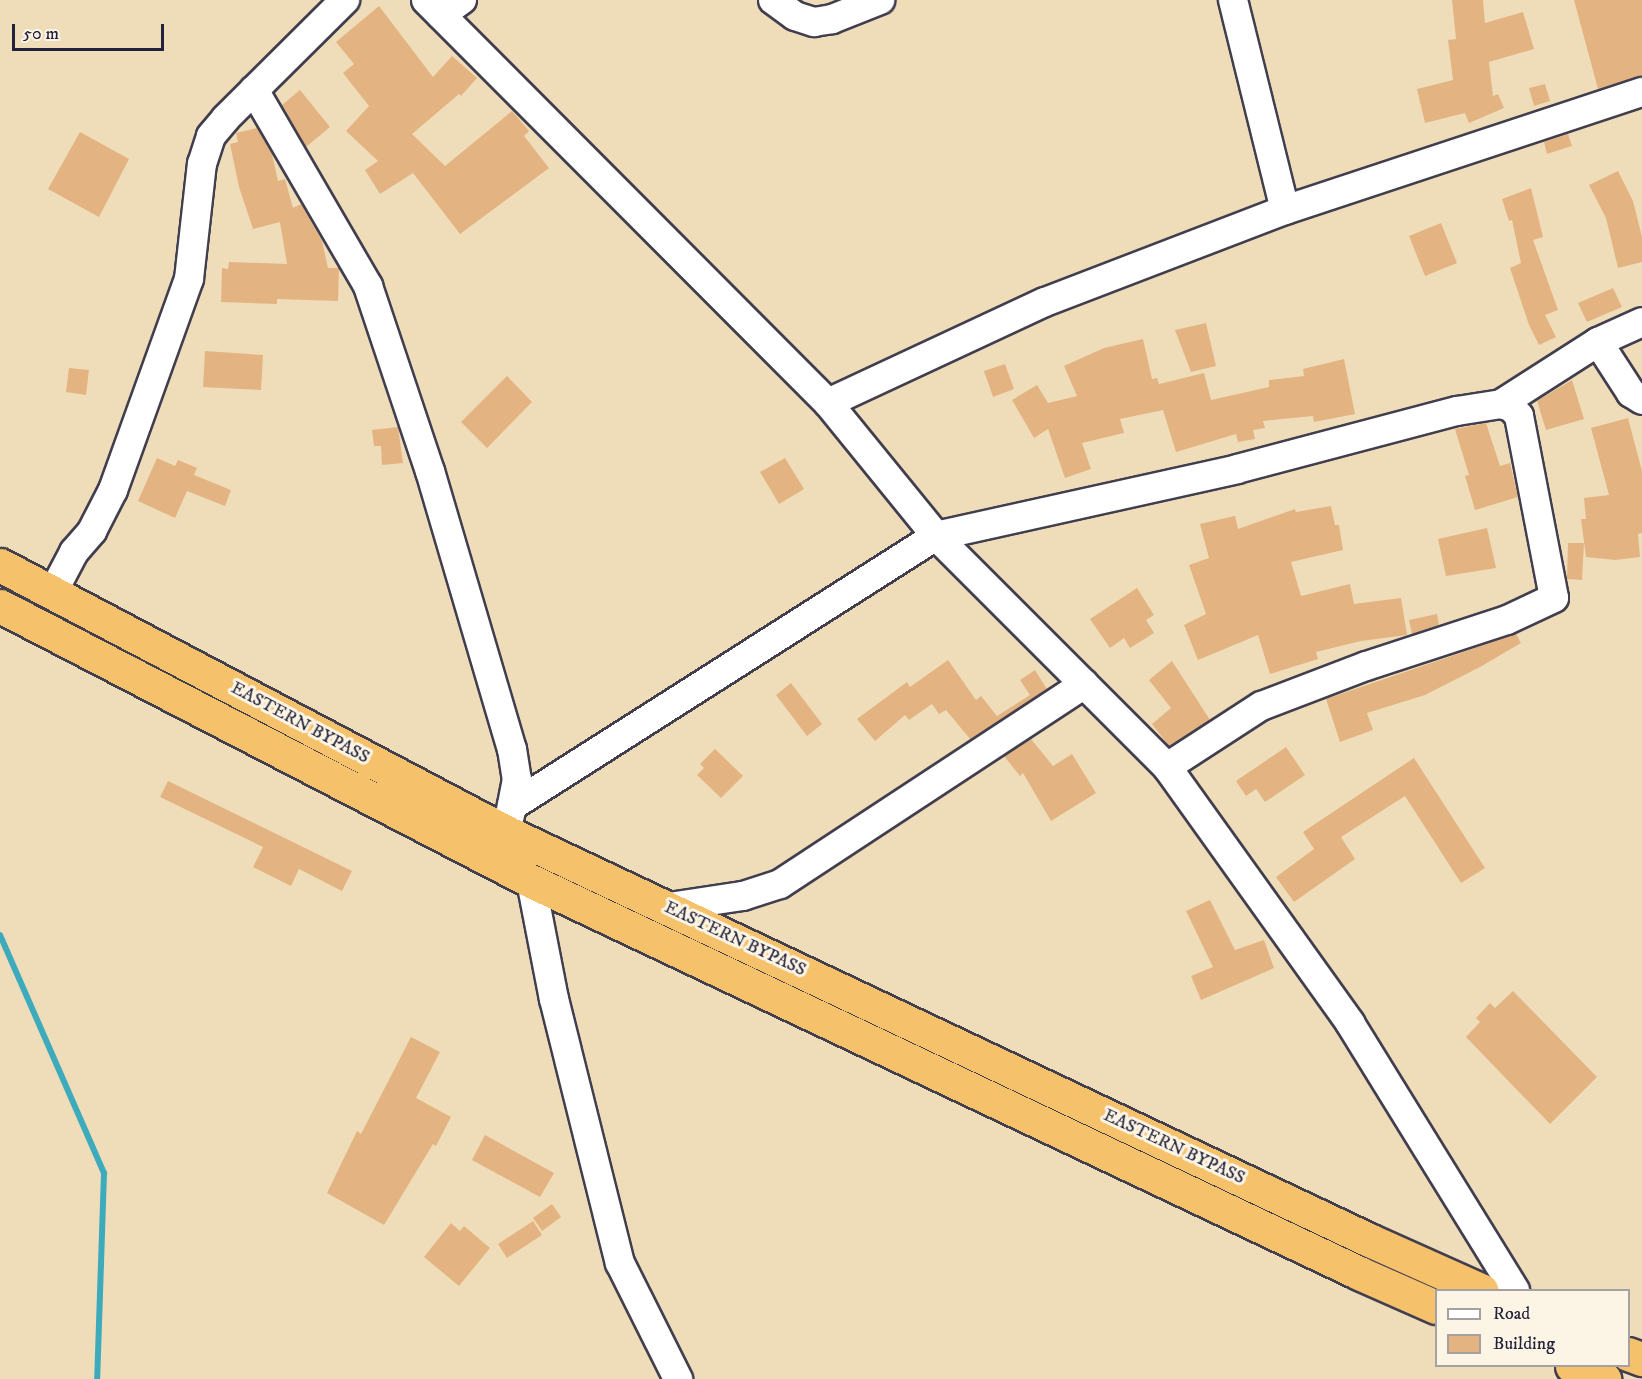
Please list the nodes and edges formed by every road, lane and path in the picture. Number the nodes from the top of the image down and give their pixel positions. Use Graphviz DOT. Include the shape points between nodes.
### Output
graph roads {
  1 [pos="345,0"];
  2 [pos="773,0"];
  3 [pos="880,0"];
  4 [pos="1233,0"];
  5 [pos="443,5"];
  6 [pos="254,90"];
  7 [pos="1642,92"];
  8 [pos="1285,210"];
  9 [pos="1642,322"];
  10 [pos="1598,342"];
  11 [pos="1642,400"];
  12 [pos="828,403"];
  13 [pos="1501,404"];
  14 [pos="936,536"];
  15 [pos="0,564"];
  16 [pos="53,592"];
  17 [pos="0,606"];
  18 [pos="1084,684"];
  19 [pos="1167,767"];
  20 [pos="510,819"];
  21 [pos="531,881"];
  22 [pos="669,907"];
  23 [pos="1479,1289"];
  24 [pos="1514,1289"];
  25 [pos="1435,1306"];
  26 [pos="1577,1367"];
  27 [pos="678,1379"];
  28 [pos="1604,1379"];
  1 -- 6 [label="street"];
  2 -- 3 [label="street" via="795,16 814,22"];
  4 -- 8 [label="street"];
  5 -- 12 [label="street"];
  6 -- 16 [label="street" via="211,136 202,164 189,279 113,490"];
  6 -- 20 [label="street" via="368,286 429,471 512,748 517,779"];
  7 -- 8 [label="street"];
  8 -- 12 [label="street" via="1045,302"];
  9 -- 10 [label="street"];
  10 -- 11 [label="street" via="1631,393"];
  10 -- 13 [label="street"];
  12 -- 14 [label="street"];
  13 -- 14 [label="street" via="1457,411 1237,469"];
  13 -- 19 [label="street" via="1511,406 1519,416 1554,598 1507,620 1366,666 1261,706"];
  14 -- 18 [label="street"];
  14 -- 20 [label="street"];
  15 -- 16 [label="highway, EASTERN BYPASS"];
  16 -- 20 [label="highway, EASTERN BYPASS"];
  17 -- 21 [label="highway, EASTERN BYPASS"];
  18 -- 19 [label="street"];
  18 -- 22 [label="street" via="780,884 743,896"];
  19 -- 24 [label="street" via="1350,1023"];
  20 -- 22 [label="highway, EASTERN BYPASS"];
  21 -- 25 [label="highway, EASTERN BYPASS"];
  21 -- 27 [label="street" via="554,999 620,1263"];
  22 -- 23 [label="highway, EASTERN BYPASS"];
  26 -- 28 [label="highway"];
}
